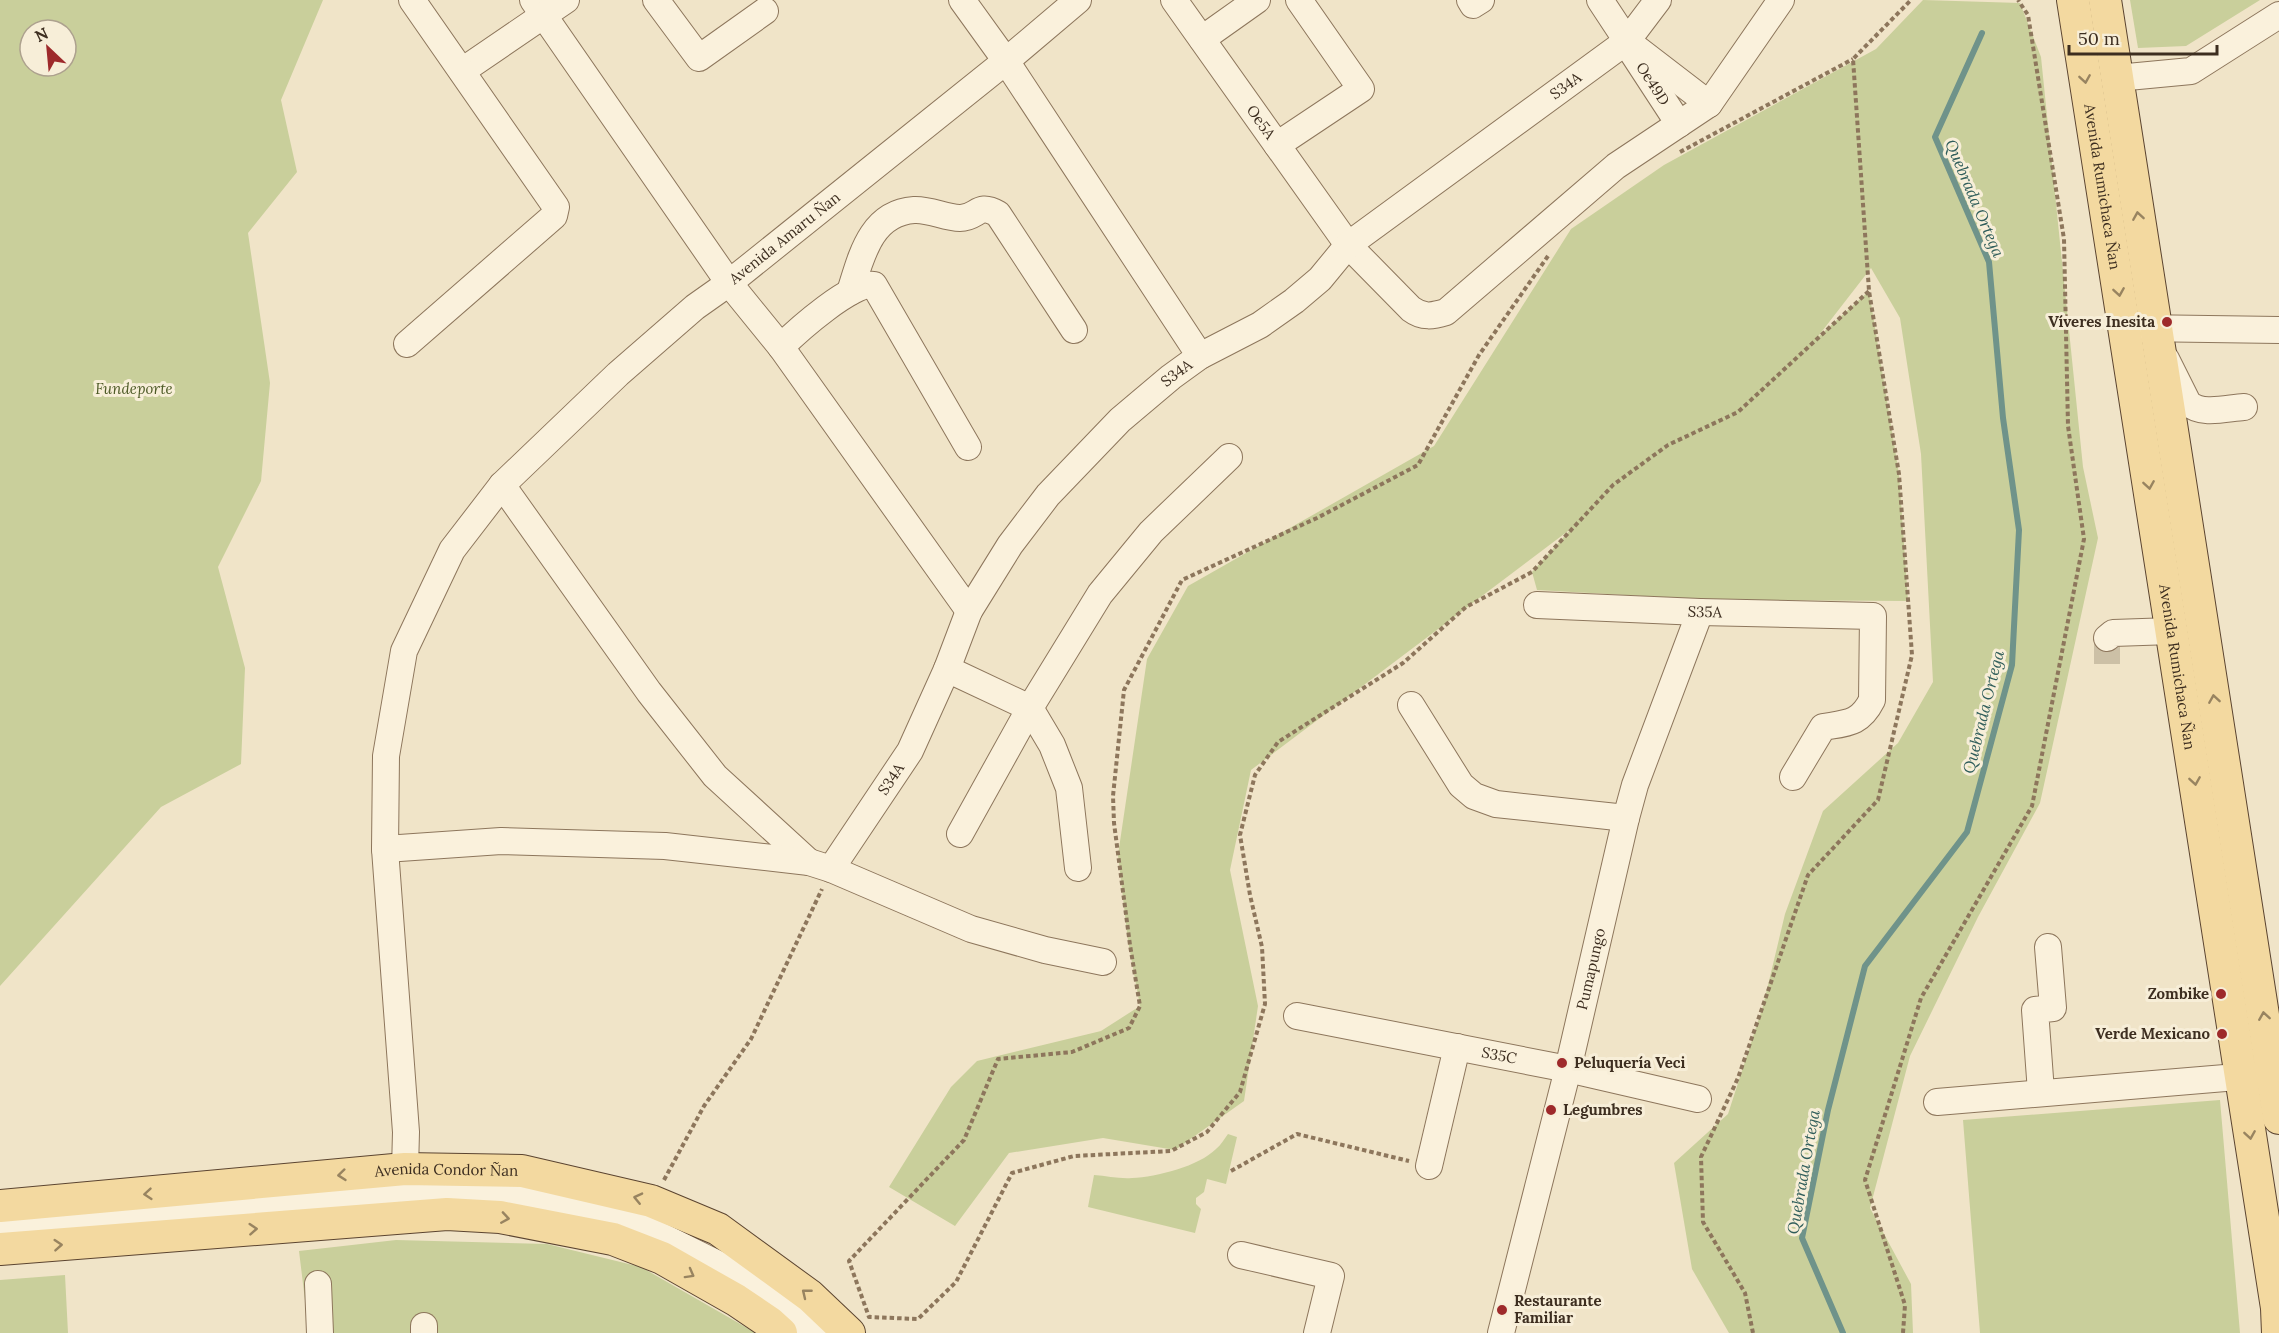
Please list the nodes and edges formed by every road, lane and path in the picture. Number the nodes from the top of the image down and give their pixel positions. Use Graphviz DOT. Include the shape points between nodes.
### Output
graph roads {
  1 [pos="412,0"];
  2 [pos="566,0"];
  3 [pos="656,0"];
  4 [pos="962,0"];
  5 [pos="1078,0"];
  6 [pos="1174,0"];
  7 [pos="1257,0"];
  8 [pos="1299,0"];
  9 [pos="1470,0"];
  10 [pos="1480,0"];
  11 [pos="1600,0"];
  12 [pos="1658,0"];
  13 [pos="1781,0"];
  14 [pos="1911,0"];
  15 [pos="2018,0"];
  16 [pos="2073,0"];
  17 [pos="2105,0"];
  18 [pos="539,7"];
  19 [pos="765,11"];
  20 [pos="2279,15"];
  21 [pos="1202,39"];
  22 [pos="1635,47"];
  23 [pos="1853,58"];
  24 [pos="1006,62"];
  25 [pos="462,71"];
  26 [pos="2117,78"];
  27 [pos="1709,105"];
  28 [pos="1679,124"];
  29 [pos="1277,145"];
  30 [pos="1674,156"];
  31 [pos="1348,245"];
  32 [pos="1552,251"];
  33 [pos="729,283"];
  34 [pos="1869,291"];
  35 [pos="850,292"];
  36 [pos="2124,327"];
  37 [pos="1074,330"];
  38 [pos="2279,330"];
  39 [pos="2157,338"];
  40 [pos="407,344"];
  41 [pos="781,347"];
  42 [pos="1200,356"];
  43 [pos="2244,407"];
  44 [pos="968,447"];
  45 [pos="1229,458"];
  46 [pos="501,485"];
  47 [pos="1537,605"];
  48 [pos="969,611"];
  49 [pos="1700,612"];
  50 [pos="2172,631"];
  51 [pos="2107,638"];
  52 [pos="947,669"];
  53 [pos="1411,705"];
  54 [pos="1030,708"];
  55 [pos="1793,777"];
  56 [pos="1626,819"];
  57 [pos="960,834"];
  58 [pos="385,849"];
  59 [pos="820,866"];
  60 [pos="1078,868"];
  61 [pos="2048,947"];
  62 [pos="1103,962"];
  63 [pos="1297,1016"];
  64 [pos="1456,1047"];
  65 [pos="1568,1069"];
  66 [pos="2276,1074"];
  67 [pos="2242,1077"];
  68 [pos="2041,1092"];
  69 [pos="1698,1100"];
  70 [pos="1937,1102"];
  71 [pos="2279,1118"];
  72 [pos="1429,1166"];
  73 [pos="405,1169"];
  74 [pos="1231,1172"];
  75 [pos="651,1201"];
  76 [pos="0,1206"];
  77 [pos="0,1228"];
  78 [pos="0,1249"];
  79 [pos="1241,1255"];
  80 [pos="318,1284"];
  81 [pos="320,1333"];
  82 [pos="781,1333"];
  83 [pos="815,1333"];
  84 [pos="849,1333"];
  85 [pos="1317,1333"];
  86 [pos="1501,1333"];
  87 [pos="1754,1333"];
  88 [pos="1903,1333"];
  89 [pos="2278,1333"];
  1 -- 25 [label="street"];
  2 -- 18 [label="street"];
  3 -- 19 [label="street" via="699,58"];
  4 -- 24 [label="street"];
  5 -- 24 [label="street, Avenida Amaru Ñan"];
  6 -- 21 [label="street, Oe5A"];
  7 -- 21 [label="street"];
  8 -- 29 [label="street" via="1361,89"];
  9 -- 10 [label="street" via="1473,5"];
  11 -- 22 [label="street"];
  12 -- 22 [label="street, S34A"];
  13 -- 27 [label="street"];
  14 -- 23 [label="path"];
  15 -- 88 [label="path" via="2028,15 2064,239 2068,426 2084,539 2032,806 1921,998 1865,1180 1905,1305"];
  16 -- 36 [label="main road, Avenida Rumichaca Ñan, one-way"];
  17 -- 26 [label="main road, Avenida Rumichaca Ñan"];
  18 -- 25 [label="street"];
  18 -- 33 [label="street"];
  20 -- 26 [label="street" via="2191,71"];
  21 -- 29 [label="street, Oe5A"];
  22 -- 27 [label="street, Oe49D"];
  22 -- 28 [label="street, Oe49D" via="1635,60"];
  22 -- 31 [label="street, S34A"];
  23 -- 30 [label="path"];
  23 -- 34 [label="path"];
  24 -- 33 [label="street, Avenida Amaru Ñan"];
  24 -- 42 [label="street"];
  25 -- 40 [label="street" via="556,207 554,216"];
  39 -- 26 [label="main road, Avenida Rumichaca Ñan, one-way"];
  27 -- 28 [label="street"];
  28 -- 31 [label="street, Oe5A" via="1616,166 1446,312 1418,315"];
  29 -- 31 [label="street, Oe5A"];
  31 -- 42 [label="street, S34A" via="1320,279 1294,301 1260,325"];
  32 -- 34 [label="path" via="1479,355 1418,465 1317,518 1182,579 1124,690 1113,795 1140,1006 1128,1028 1072,1052 998,1059 964,1140 849,1261 870,1317 918,1319 956,1282 1012,1173 1074,1156 1171,1151 1207,1132 1240,1092 1265,1004 1262,947 1240,835 1255,775 1278,742 1403,663 1466,607 1532,572 1613,485 1668,445 1738,412"];
  33 -- 41 [label="street"];
  33 -- 46 [label="street, Avenida Amaru Ñan" via="694,307 635,359"];
  34 -- 87 [label="path" via="1899,474 1912,655 1878,800 1808,875 1738,1078 1701,1157 1703,1222 1745,1293"];
  35 -- 37 [label="street" via="868,240 877,227 893,216 914,210 959,218 988,208 998,214"];
  35 -- 41 [label="street"];
  35 -- 44 [label="street" via="874,285"];
  36 -- 39 [label="street"];
  36 -- 50 [label="main road, Avenida Rumichaca Ñan, one-way"];
  38 -- 39 [label="street"];
  39 -- 43 [label="street" via="2194,408"];
  66 -- 39 [label="main road, Avenida Rumichaca Ñan, one-way"];
  41 -- 48 [label="street"];
  42 -- 48 [label="street, S34A" via="1120,420 1048,495 1010,545"];
  45 -- 54 [label="street" via="1151,532 1100,594"];
  46 -- 58 [label="street, Avenida Amaru Ñan" via="452,550 404,651 386,756"];
  46 -- 59 [label="street" via="649,692 715,776"];
  47 -- 49 [label="street, S35A"];
  48 -- 52 [label="street, S34A"];
  49 -- 55 [label="street, S35A" via="1873,616 1872,700 1868,710 1855,721 1823,727"];
  49 -- 56 [label="street, Pumapungo"];
  50 -- 51 [label="street" via="2114,633"];
  50 -- 67 [label="main road, Avenida Rumichaca Ñan, one-way"];
  52 -- 54 [label="street"];
  52 -- 59 [label="street, S34A" via="910,751"];
  53 -- 56 [label="street" via="1461,785 1474,796 1496,804"];
  54 -- 57 [label="street"];
  54 -- 60 [label="street" via="1052,745 1069,788"];
  56 -- 65 [label="street, Pumapungo"];
  58 -- 59 [label="street" via="501,841 665,846"];
  58 -- 73 [label="street, Avenida Amaru Ñan" via="406,1132"];
  59 -- 62 [label="street" via="971,929"];
  59 -- 75 [label="path" via="751,1039 704,1106"];
  61 -- 68 [label="street" via="2053,1008 2035,1010"];
  63 -- 64 [label="street, S35C"];
  64 -- 65 [label="street, S35C"];
  64 -- 72 [label="street"];
  65 -- 69 [label="street, S35C"];
  65 -- 86 [label="street, Pumapungo"];
  66 -- 67 [label="street"];
  66 -- 71 [label="main road, Avenida Rumichaca Ñan"];
  67 -- 68 [label="street"];
  67 -- 89 [label="main road, Avenida Rumichaca Ñan, one-way"];
  68 -- 70 [label="street"];
  72 -- 74 [label="path" via="1297,1134"];
  75 -- 73 [label="main road, Avenida Condor Ñan, one-way" via="522,1171"];
  73 -- 76 [label="main road, Avenida Condor Ñan, one-way"];
  84 -- 75 [label="main road, Avenida Condor Ñan, one-way" via="810,1296 718,1229"];
  77 -- 83 [label="street" via="432,1194 519,1196 640,1226 728,1269 800,1318"];
  78 -- 82 [label="main road, one-way" via="447,1214 500,1217 613,1239 662,1258 736,1300"];
  79 -- 85 [label="street" via="1331,1276"];
  80 -- 81 [label="street"];
}
